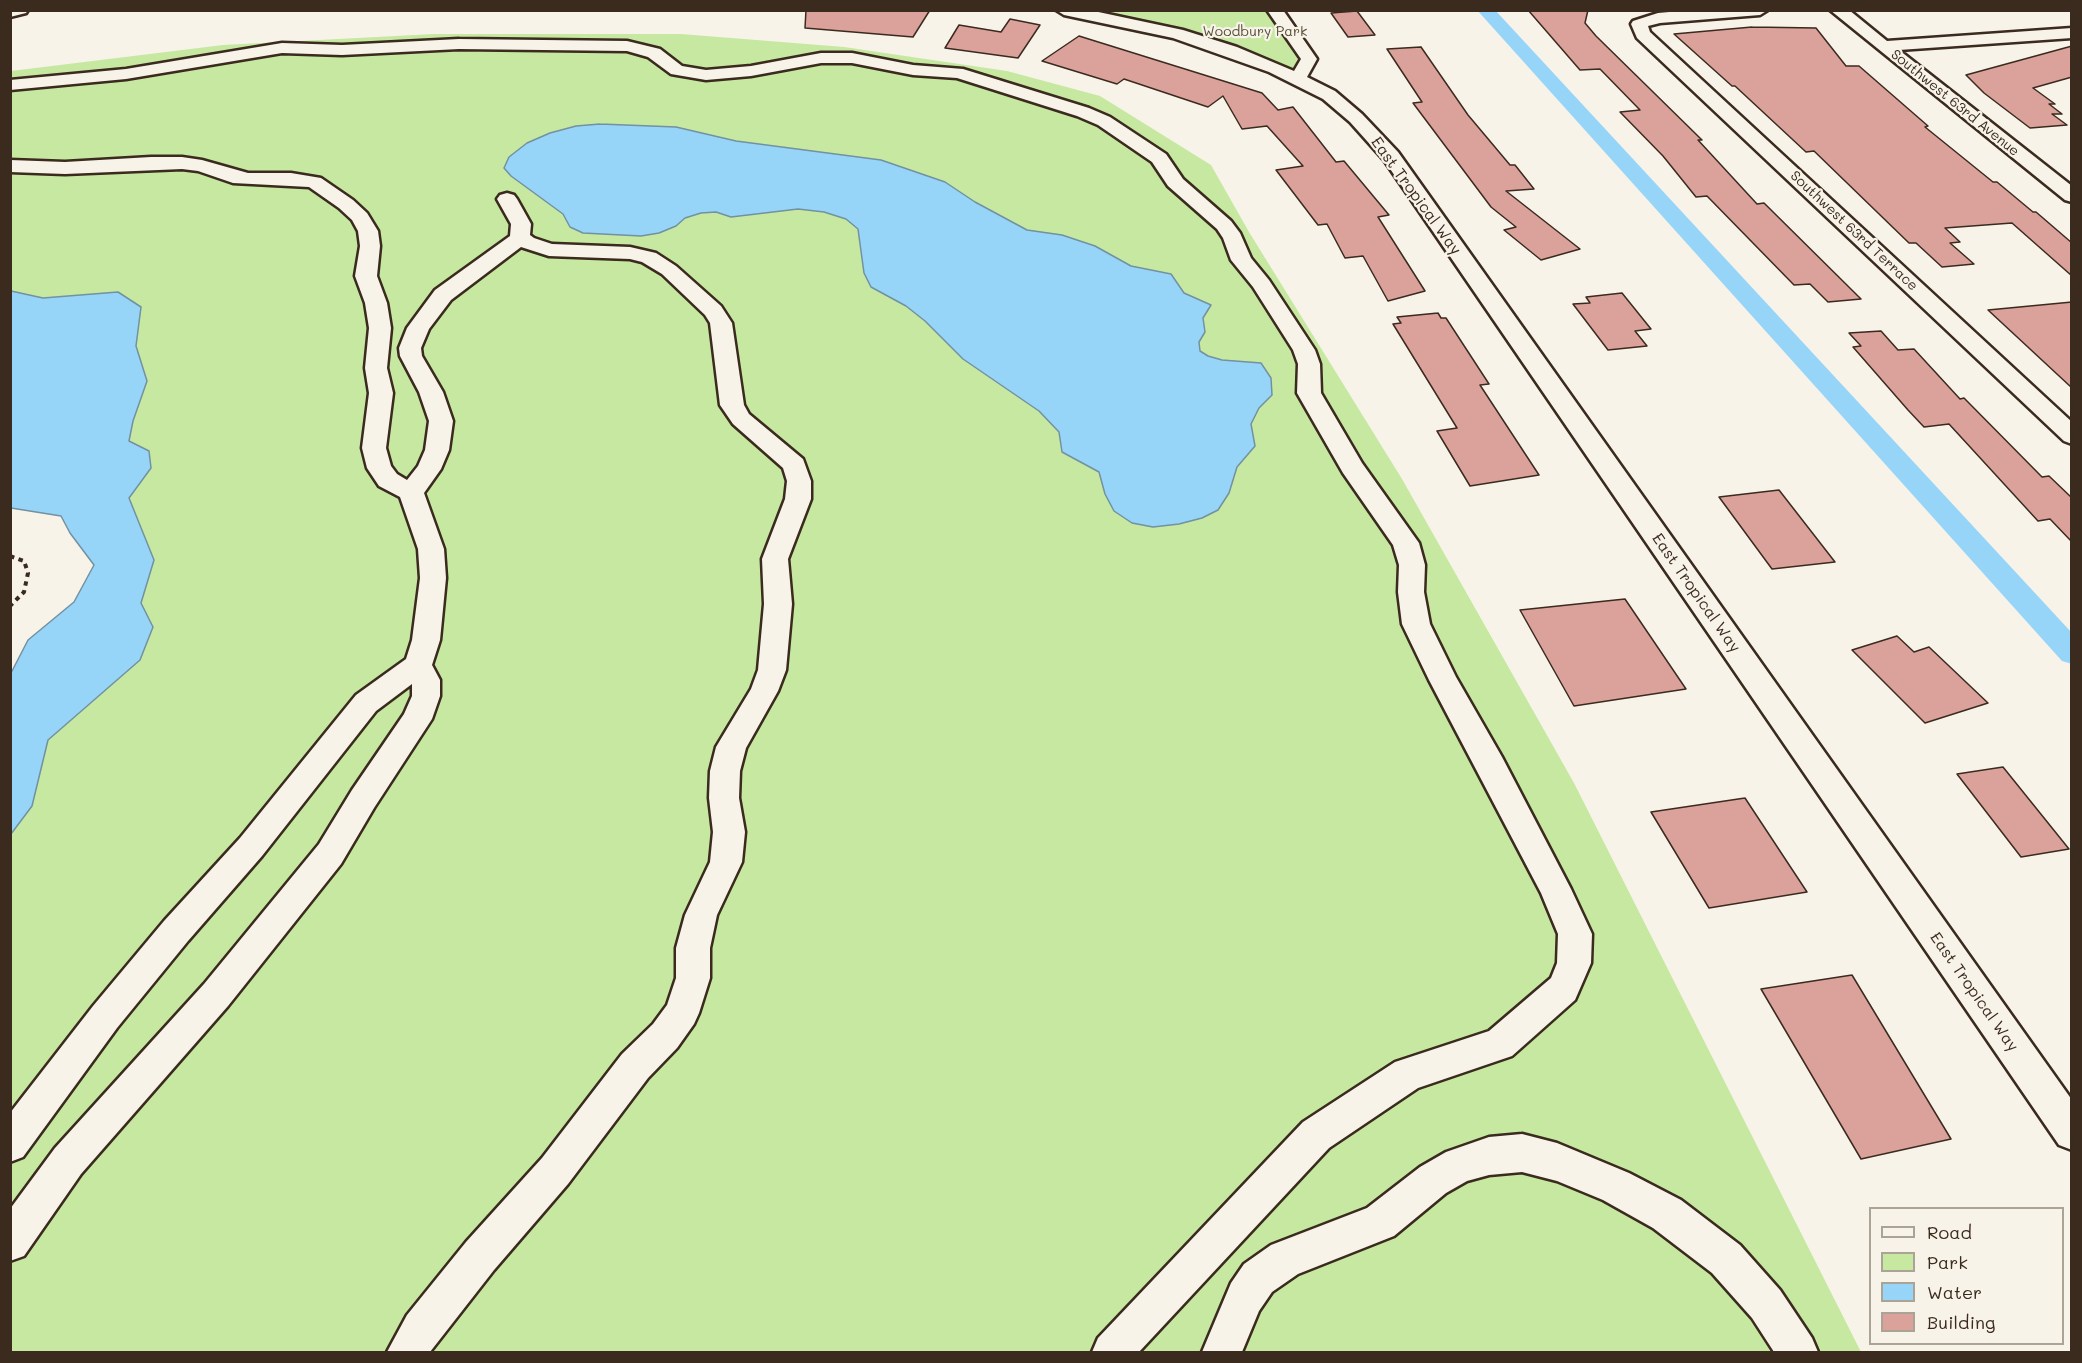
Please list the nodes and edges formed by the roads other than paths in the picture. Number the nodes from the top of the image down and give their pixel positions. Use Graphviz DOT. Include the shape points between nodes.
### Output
graph roads {
  1 [pos="20,10"];
  2 [pos="1064,10"];
  3 [pos="1275,10"];
  4 [pos="1760,10"];
  5 [pos="1838,10"];
  6 [pos="10,12"];
  7 [pos="2072,33"];
  8 [pos="1883,46"];
  9 [pos="1297,79"];
  10 [pos="10,85"];
  11 [pos="10,166"];
  12 [pos="2072,196"];
  13 [pos="507,199"];
  14 [pos="520,238"];
  15 [pos="2072,436"];
  16 [pos="411,492"];
  17 [pos="418,665"];
  18 [pos="2072,1132"];
  19 [pos="10,1144"];
  20 [pos="10,1242"];
  21 [pos="407,1353"];
  22 [pos="1112,1353"];
  23 [pos="1222,1353"];
  24 [pos="1798,1353"];
  1 -- 6 [label="street"];
  2 -- 9 [label="street, East Tropical Way" via="1176,34 1231,51"];
  3 -- 9 [label="street" via="1309,59"];
  4 -- 15 [label="street, Southwest 63rd Terrace" via="1658,18 1639,24 1644,34"];
  5 -- 8 [label="street, Southwest 63rd Avenue"];
  7 -- 8 [label="street"];
  8 -- 12 [label="street, Southwest 63rd Avenue"];
  9 -- 18 [label="street, East Tropical Way" via="1329,95 1391,156"];
  10 -- 22 [label="street" via="115,75 282,48 627,46 654,53 677,70 705,75 821,58 852,58 913,70 957,73 1104,121 1159,158 1174,183 1224,225 1241,260 1262,284 1304,351 1309,364 1309,393 1352,467 1406,543 1412,565 1416,624 1559,898 1575,934 1574,963 1563,989 1500,1044 1408,1074 1316,1135"];
  11 -- 16 [label="street" via="182,163 232,177 314,182 339,198 360,217 368,231 366,276 381,328 376,368 381,393 374,448 379,468 388,480"];
  13 -- 14 [label="street" via="521,224"];
  14 -- 16 [label="street" via="443,295 418,328 411,356 438,406 441,434 429,469"];
  14 -- 21 [label="street" via="549,250 649,257 713,311 721,323 732,405 741,419 794,465 799,481 798,499 775,559 778,604 771,670 764,691 731,747 725,771 729,832 726,862 701,915 693,948 693,978 682,1013 666,1036 635,1066 555,1171 480,1256 421,1329"];
  16 -- 17 [label="street" via="430,549 432,578 426,640"];
  17 -- 19 [label="street" via="366,703 251,847 105,1017"];
  17 -- 20 [label="street" via="426,680 426,696 417,719 330,854 216,995 68,1161"];
  23 -- 24 [label="street" via="1245,1297 1258,1278 1285,1259 1380,1222 1433,1180 1459,1165 1489,1155 1522,1153 1557,1162 1616,1186 1666,1214 1726,1259 1766,1304"];
}
